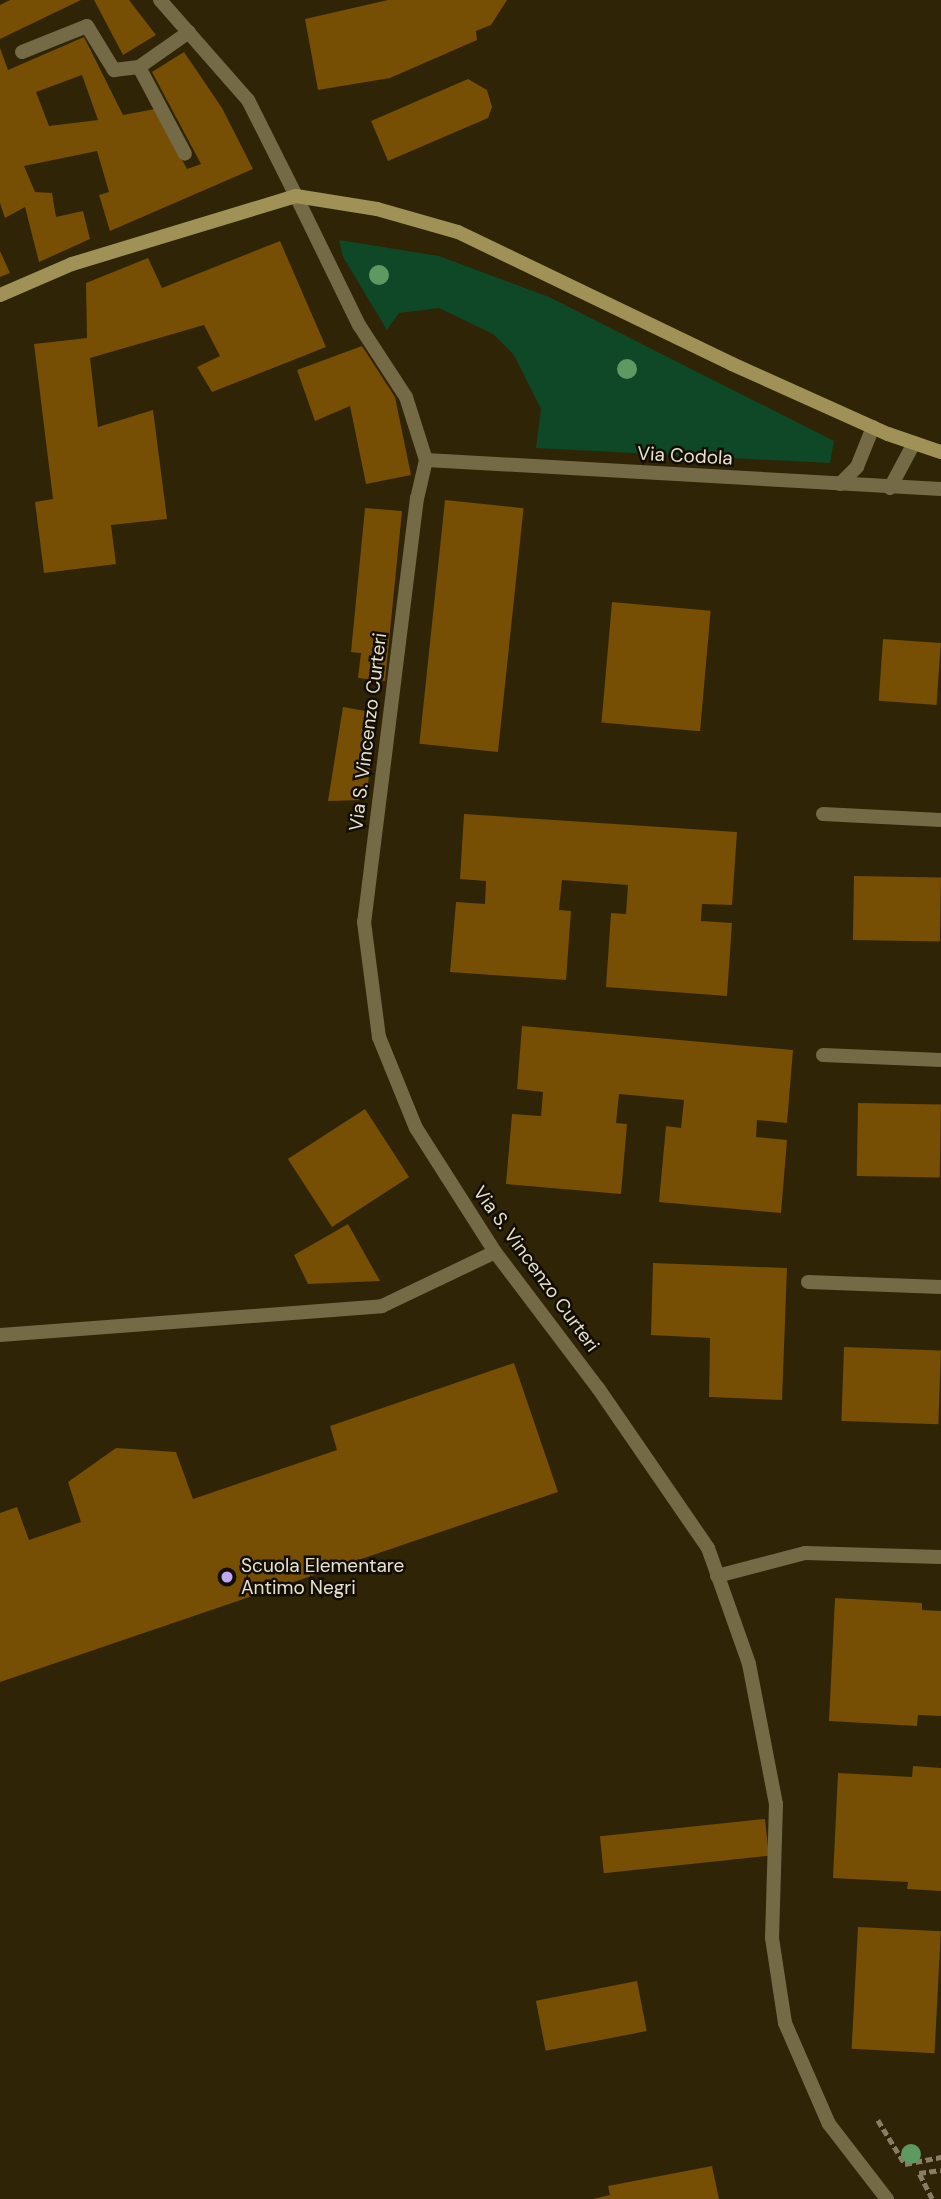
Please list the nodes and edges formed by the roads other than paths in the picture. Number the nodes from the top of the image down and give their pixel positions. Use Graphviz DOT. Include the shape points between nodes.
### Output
graph roads {
  1 [pos="164,2"];
  2 [pos="189,32"];
  3 [pos="22,52"];
  4 [pos="139,67"];
  5 [pos="185,153"];
  6 [pos="296,196"];
  7 [pos="0,295"];
  8 [pos="873,427"];
  9 [pos="914,443"];
  10 [pos="941,452"];
  11 [pos="426,460"];
  12 [pos="840,485"];
  13 [pos="890,488"];
  14 [pos="941,489"];
  15 [pos="823,814"];
  16 [pos="941,820"];
  17 [pos="823,1055"];
  18 [pos="941,1060"];
  19 [pos="495,1252"];
  20 [pos="808,1282"];
  21 [pos="941,1287"];
  22 [pos="0,1335"];
  23 [pos="941,1557"];
  24 [pos="717,1576"];
  25 [pos="887,2199"];
  1 -- 2 [label="street"];
  2 -- 4 [label="street"];
  2 -- 6 [label="street" via="248,100"];
  3 -- 4 [label="street" via="87,26 114,70"];
  4 -- 5 [label="street"];
  6 -- 7 [label="main road" via="72,264"];
  6 -- 8 [label="main road" via="377,209 458,232"];
  6 -- 11 [label="street" via="359,325 406,397"];
  8 -- 9 [label="main road"];
  8 -- 12 [label="street" via="857,467"];
  9 -- 10 [label="main road"];
  9 -- 13 [label="street"];
  11 -- 12 [label="street, Via Codola"];
  11 -- 19 [label="street, Via S. Vincenzo Curteri" via="417,498 364,922 379,1037 416,1128"];
  12 -- 13 [label="street, Via Codola"];
  13 -- 14 [label="street, Via Codola"];
  15 -- 16 [label="street"];
  17 -- 18 [label="street"];
  19 -- 22 [label="street" via="382,1306"];
  19 -- 24 [label="street, Via S. Vincenzo Curteri" via="606,1399 708,1548"];
  20 -- 21 [label="street"];
  23 -- 24 [label="street" via="806,1553"];
  24 -- 25 [label="street, Via S. Vincenzo Curteri" via="749,1664 776,1804 772,1938 785,2023 829,2123"];
}
